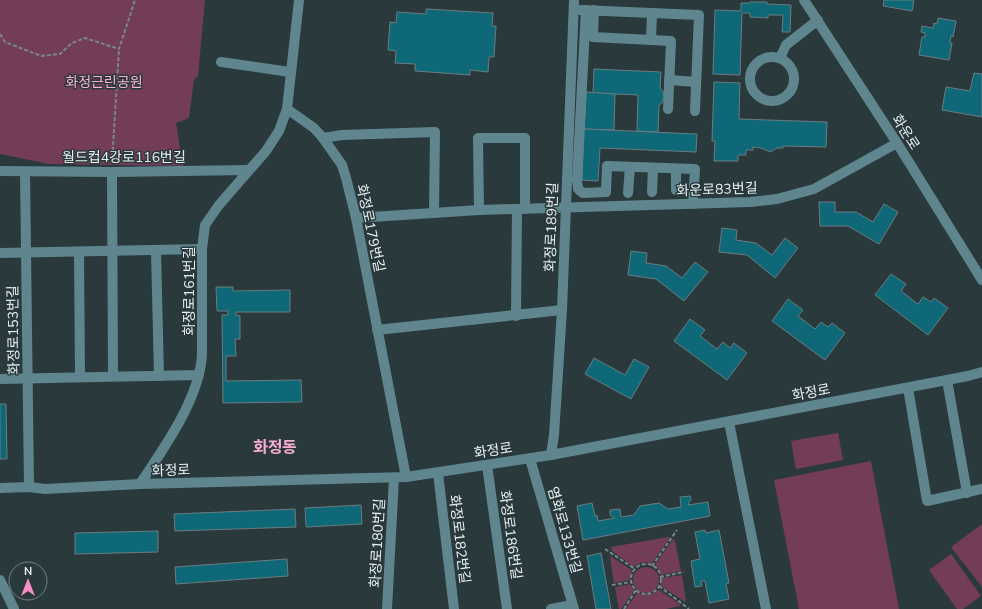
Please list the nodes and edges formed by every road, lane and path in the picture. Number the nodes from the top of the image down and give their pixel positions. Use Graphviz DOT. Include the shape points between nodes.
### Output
graph roads {
  1 [pos="135,0"];
  2 [pos="299,0"];
  3 [pos="804,0"];
  4 [pos="574,5"];
  5 [pos="590,10"];
  6 [pos="652,13"];
  7 [pos="818,20"];
  8 [pos="0,34"];
  9 [pos="651,40"];
  10 [pos="119,49"];
  11 [pos="780,58"];
  12 [pos="221,62"];
  13 [pos="290,72"];
  14 [pos="669,80"];
  15 [pos="696,82"];
  16 [pos="287,109"];
  17 [pos="668,109"];
  18 [pos="695,111"];
  19 [pos="323,138"];
  20 [pos="897,144"];
  21 [pos="630,167"];
  22 [pos="653,168"];
  23 [pos="676,169"];
  24 [pos="249,170"];
  25 [pos="0,171"];
  26 [pos="25,172"];
  27 [pos="112,172"];
  28 [pos="676,190"];
  29 [pos="652,192"];
  30 [pos="628,193"];
  31 [pos="693,204"];
  32 [pos="566,208"];
  33 [pos="521,209"];
  34 [pos="479,210"];
  35 [pos="434,213"];
  36 [pos="356,218"];
  37 [pos="202,249"];
  38 [pos="156,251"];
  39 [pos="79,252"];
  40 [pos="111,252"];
  41 [pos="0,253"];
  42 [pos="26,253"];
  43 [pos="982,280"];
  44 [pos="562,310"];
  45 [pos="516,316"];
  46 [pos="377,330"];
  47 [pos="982,367"];
  48 [pos="982,372"];
  49 [pos="199,375"];
  50 [pos="113,376"];
  51 [pos="159,376"];
  52 [pos="968,376"];
  53 [pos="80,377"];
  54 [pos="28,378"];
  55 [pos="0,379"];
  56 [pos="947,380"];
  57 [pos="908,388"];
  58 [pos="730,422"];
  59 [pos="551,455"];
  60 [pos="530,459"];
  61 [pos="488,465"];
  62 [pos="438,473"];
  63 [pos="406,477"];
  64 [pos="394,478"];
  65 [pos="140,484"];
  66 [pos="29,487"];
  67 [pos="0,488"];
  68 [pos="982,489"];
  69 [pos="967,493"];
  70 [pos="677,530"];
  71 [pos="605,549"];
  72 [pos="652,566"];
  73 [pos="635,570"];
  74 [pos="684,572"];
  75 [pos="660,577"];
  76 [pos="0,580"];
  77 [pos="631,582"];
  78 [pos="612,585"];
  79 [pos="659,586"];
  80 [pos="636,590"];
  81 [pos="573,607"];
  82 [pos="14,609"];
  83 [pos="387,609"];
  84 [pos="454,609"];
  85 [pos="507,609"];
  86 [pos="551,609"];
  87 [pos="624,609"];
  88 [pos="689,609"];
  89 [pos="766,609"];
  1 -- 10 [label="path"];
  2 -- 13 [label="street"];
  3 -- 7 [label="street, 화운로"];
  4 -- 5 [label="street"];
  4 -- 32 [label="street, 화정로189번길"];
  5 -- 6 [label="street"];
  5 -- 9 [label="street" via="593,37"];
  5 -- 21 [label="street" via="578,189 583,193 606,192 607,166"];
  6 -- 9 [label="street"];
  6 -- 15 [label="street" via="699,15"];
  7 -- 11 [label="street" via="786,45"];
  7 -- 20 [label="street, 화운로"];
  8 -- 10 [label="path" via="5,42 41,56 60,54 72,43 85,38"];
  9 -- 14 [label="street" via="671,41"];
  10 -- 27 [label="path"];
  11 -- 11 [label="street" via="764,57 753,67 749,81 751,89 762,99 782,99 794,84 790,65"];
  12 -- 13 [label="street"];
  13 -- 16 [label="street"];
  14 -- 15 [label="street"];
  14 -- 17 [label="street"];
  15 -- 18 [label="street"];
  16 -- 19 [label="street, 화정로179번길" via="314,128"];
  16 -- 24 [label="street, 화정로161번길" via="279,131"];
  19 -- 35 [label="street" via="435,132"];
  19 -- 36 [label="street, 화정로179번길" via="342,165"];
  20 -- 31 [label="street, 화운로83번길" via="814,190 777,200"];
  20 -- 43 [label="street, 화운로"];
  21 -- 22 [label="street"];
  21 -- 30 [label="street"];
  22 -- 23 [label="street"];
  22 -- 29 [label="street"];
  23 -- 28 [label="street"];
  23 -- 31 [label="street" via="695,169"];
  24 -- 27 [label="street, 월드컵4강로116번길"];
  24 -- 37 [label="street, 화정로161번길" via="205,225"];
  25 -- 26 [label="street, 월드컵4강로116번길"];
  26 -- 27 [label="street, 월드컵4강로116번길"];
  26 -- 42 [label="street, 화정로153번길"];
  27 -- 40 [label="street"];
  31 -- 32 [label="street, 화운로83번길"];
  32 -- 33 [label="street, 화운로83번길"];
  32 -- 44 [label="street, 화정로189번길"];
  33 -- 34 [label="street, 화운로83번길"];
  33 -- 34 [label="street" via="525,138 478,138"];
  33 -- 45 [label="street"];
  34 -- 35 [label="street, 화운로83번길"];
  35 -- 36 [label="street, 화운로83번길"];
  36 -- 46 [label="street, 화정로179번길"];
  37 -- 38 [label="street"];
  37 -- 49 [label="street, 화정로161번길" via="202,354"];
  38 -- 40 [label="street"];
  38 -- 51 [label="street"];
  39 -- 40 [label="street"];
  39 -- 42 [label="street"];
  39 -- 53 [label="street"];
  40 -- 50 [label="street"];
  41 -- 42 [label="street"];
  42 -- 54 [label="street, 화정로153번길"];
  44 -- 45 [label="street"];
  44 -- 59 [label="street, 화정로189번길"];
  45 -- 46 [label="street"];
  46 -- 63 [label="street, 화정로179번길"];
  47 -- 52 [label="street"];
  48 -- 52 [label="street, 화정로"];
  49 -- 51 [label="street"];
  49 -- 65 [label="street, 화정로161번길" via="193,395 183,414"];
  50 -- 51 [label="street"];
  50 -- 53 [label="street"];
  52 -- 56 [label="street, 화정로"];
  53 -- 54 [label="street"];
  54 -- 55 [label="street"];
  54 -- 66 [label="street, 화정로153번길"];
  56 -- 57 [label="street, 화정로"];
  56 -- 69 [label="street"];
  57 -- 58 [label="street, 화정로"];
  57 -- 69 [label="street" via="927,501"];
  58 -- 59 [label="street, 화정로"];
  58 -- 89 [label="street"];
  59 -- 60 [label="street, 화정로"];
  60 -- 61 [label="street, 화정로"];
  60 -- 81 [label="street, 염화로133번길"];
  61 -- 62 [label="street, 화정로"];
  61 -- 85 [label="street, 화정로186번길"];
  62 -- 63 [label="street, 화정로"];
  62 -- 84 [label="street, 화정로182번길"];
  63 -- 64 [label="street, 화정로"];
  64 -- 65 [label="street, 화정로"];
  64 -- 83 [label="street, 화정로180번길"];
  65 -- 66 [label="street, 화정로" via="46,489"];
  66 -- 67 [label="street, 화정로"];
  68 -- 69 [label="street"];
  70 -- 72 [label="path"];
  71 -- 73 [label="path"];
  72 -- 73 [label="path" via="643,565"];
  72 -- 75 [label="path"];
  73 -- 77 [label="path"];
  74 -- 75 [label="path"];
  75 -- 79 [label="path"];
  76 -- 82 [label="street"];
  77 -- 78 [label="path"];
  77 -- 80 [label="path"];
  79 -- 80 [label="path" via="648,594"];
  79 -- 88 [label="path"];
  80 -- 87 [label="path"];
  81 -- 86 [label="street"];
}
